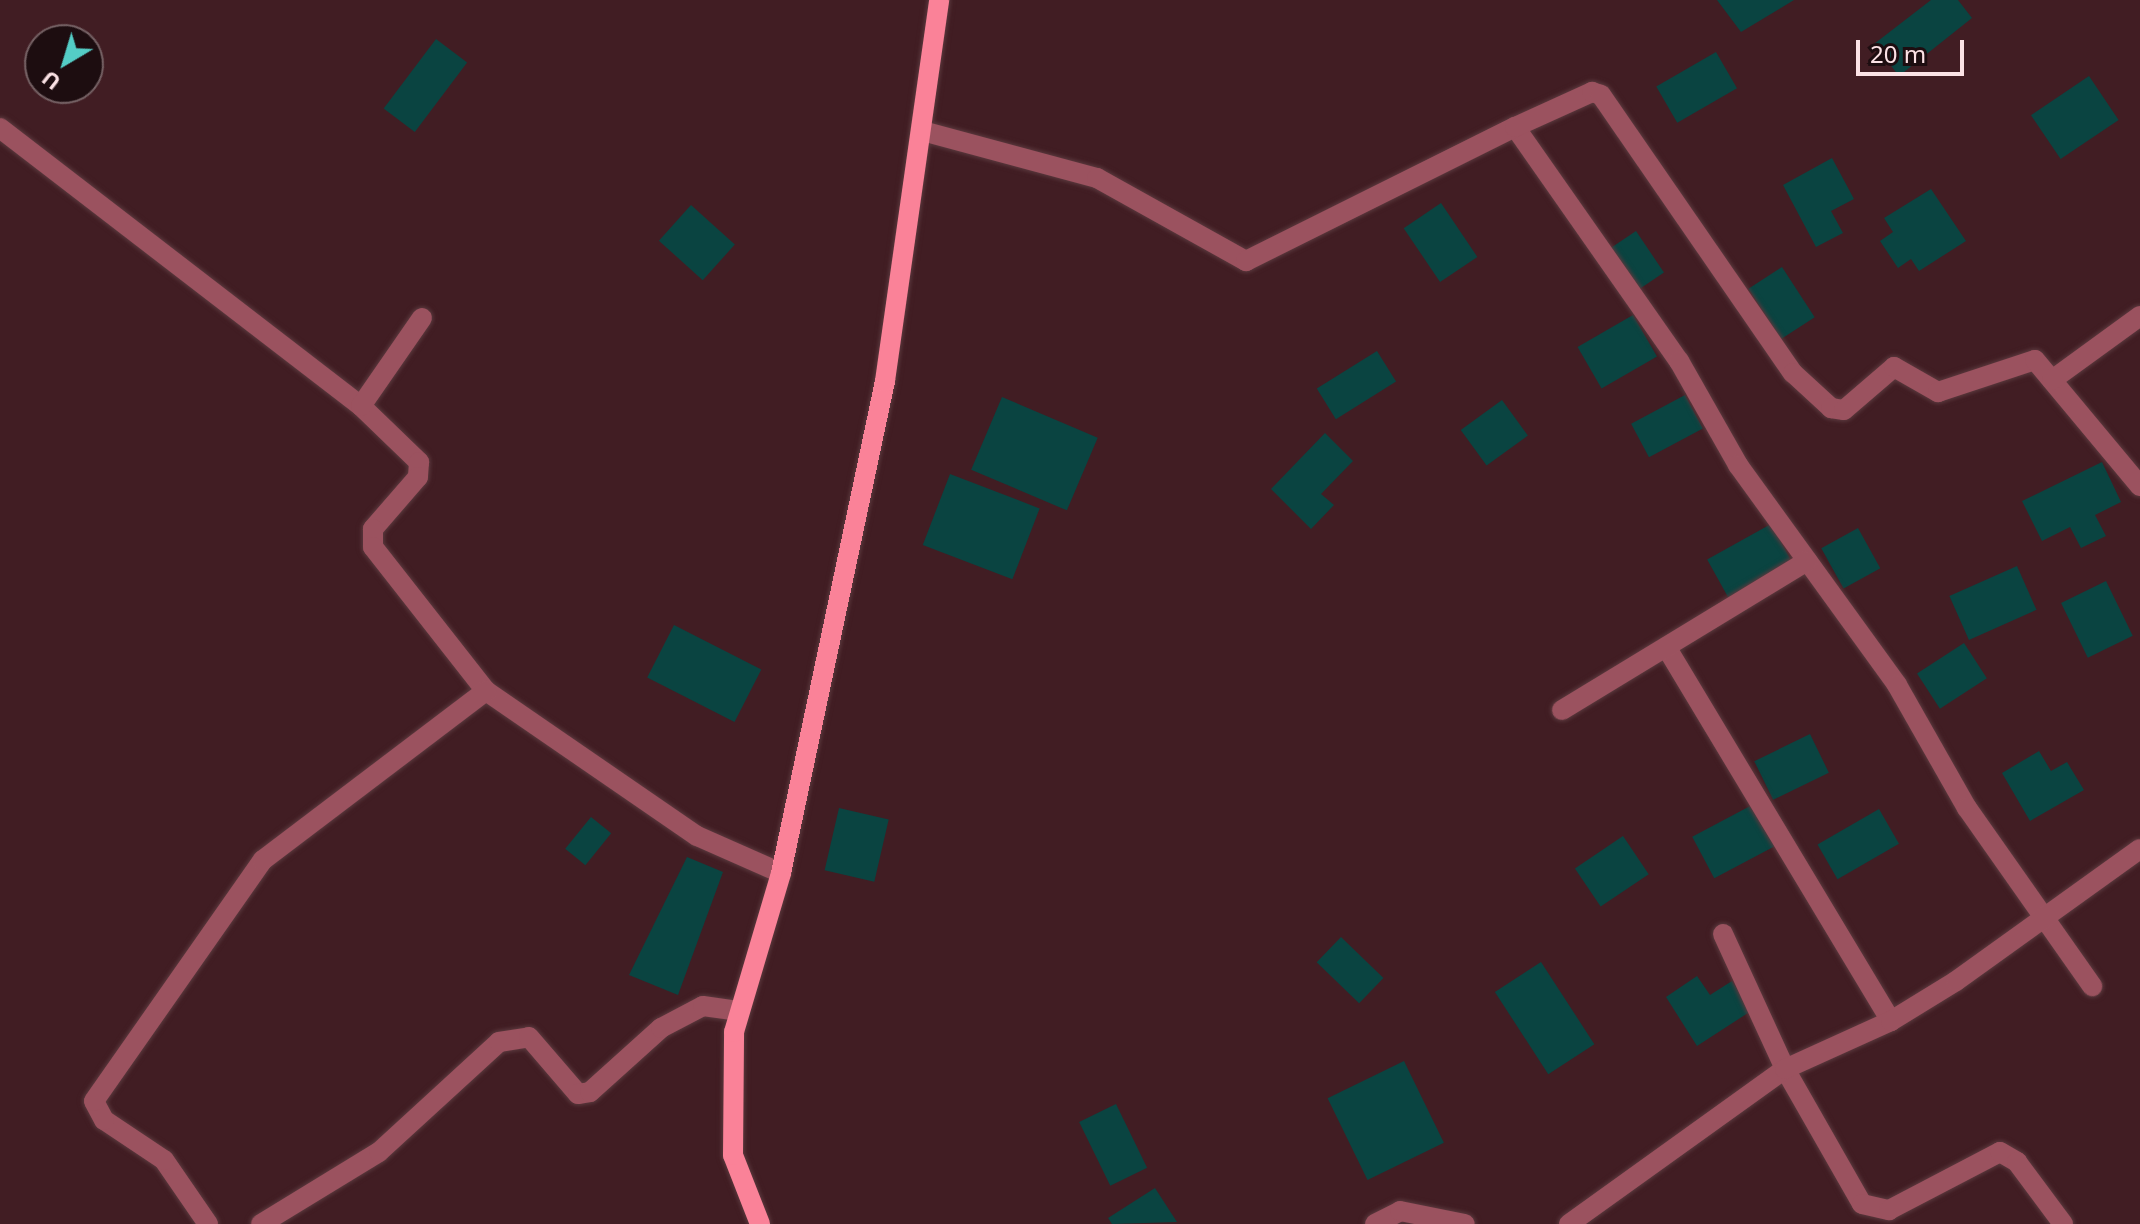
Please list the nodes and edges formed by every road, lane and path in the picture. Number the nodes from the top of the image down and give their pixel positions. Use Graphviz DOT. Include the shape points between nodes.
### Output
graph roads {
  1 [pos="939,0"];
  2 [pos="1515,127"];
  3 [pos="0,128"];
  4 [pos="926,132"];
  5 [pos="2140,316"];
  6 [pos="422,318"];
  7 [pos="2052,380"];
  8 [pos="361,406"];
  9 [pos="2140,486"];
  10 [pos="1807,561"];
  11 [pos="1668,650"];
  12 [pos="486,691"];
  13 [pos="1562,710"];
  14 [pos="2140,849"];
  15 [pos="781,873"];
  16 [pos="2043,920"];
  17 [pos="1723,934"];
  18 [pos="2092,986"];
  19 [pos="740,1011"];
  20 [pos="1891,1021"];
  21 [pos="1785,1069"];
  22 [pos="208,1224"];
  23 [pos="261,1224"];
  24 [pos="760,1224"];
  25 [pos="1375,1224"];
  26 [pos="1465,1224"];
  27 [pos="1569,1224"];
  28 [pos="2063,1224"];
  1 -- 4 [label="main road"];
  2 -- 4 [label="street" via="1246,261 1097,178"];
  2 -- 7 [label="street" via="1592,92 1609,101 1793,373 1838,412 1901,366 1938,392 2027,360"];
  2 -- 10 [label="street" via="1679,361 1738,465"];
  3 -- 8 [label="street"];
  4 -- 15 [label="main road" via="885,381"];
  5 -- 7 [label="street"];
  6 -- 8 [label="street"];
  7 -- 9 [label="street"];
  8 -- 12 [label="street" via="419,462 418,477 373,529 373,547"];
  10 -- 11 [label="street"];
  10 -- 16 [label="street" via="1897,685"];
  11 -- 13 [label="street"];
  11 -- 20 [label="street"];
  12 -- 15 [label="street" via="697,836"];
  12 -- 22 [label="street" via="263,860 94,1101 104,1120 164,1160"];
  14 -- 16 [label="street"];
  15 -- 19 [label="main road"];
  16 -- 18 [label="street"];
  16 -- 20 [label="street"];
  17 -- 21 [label="street"];
  19 -- 23 [label="street" via="703,1006 661,1028 590,1092 578,1094 529,1037 499,1042 379,1152"];
  19 -- 24 [label="main road" via="733,1155"];
  20 -- 21 [label="street"];
  21 -- 27 [label="street"];
  21 -- 28 [label="street" via="1870,1210 1889,1210 2000,1152 2017,1162"];
  25 -- 26 [label="street" via="1400,1211"];
}
